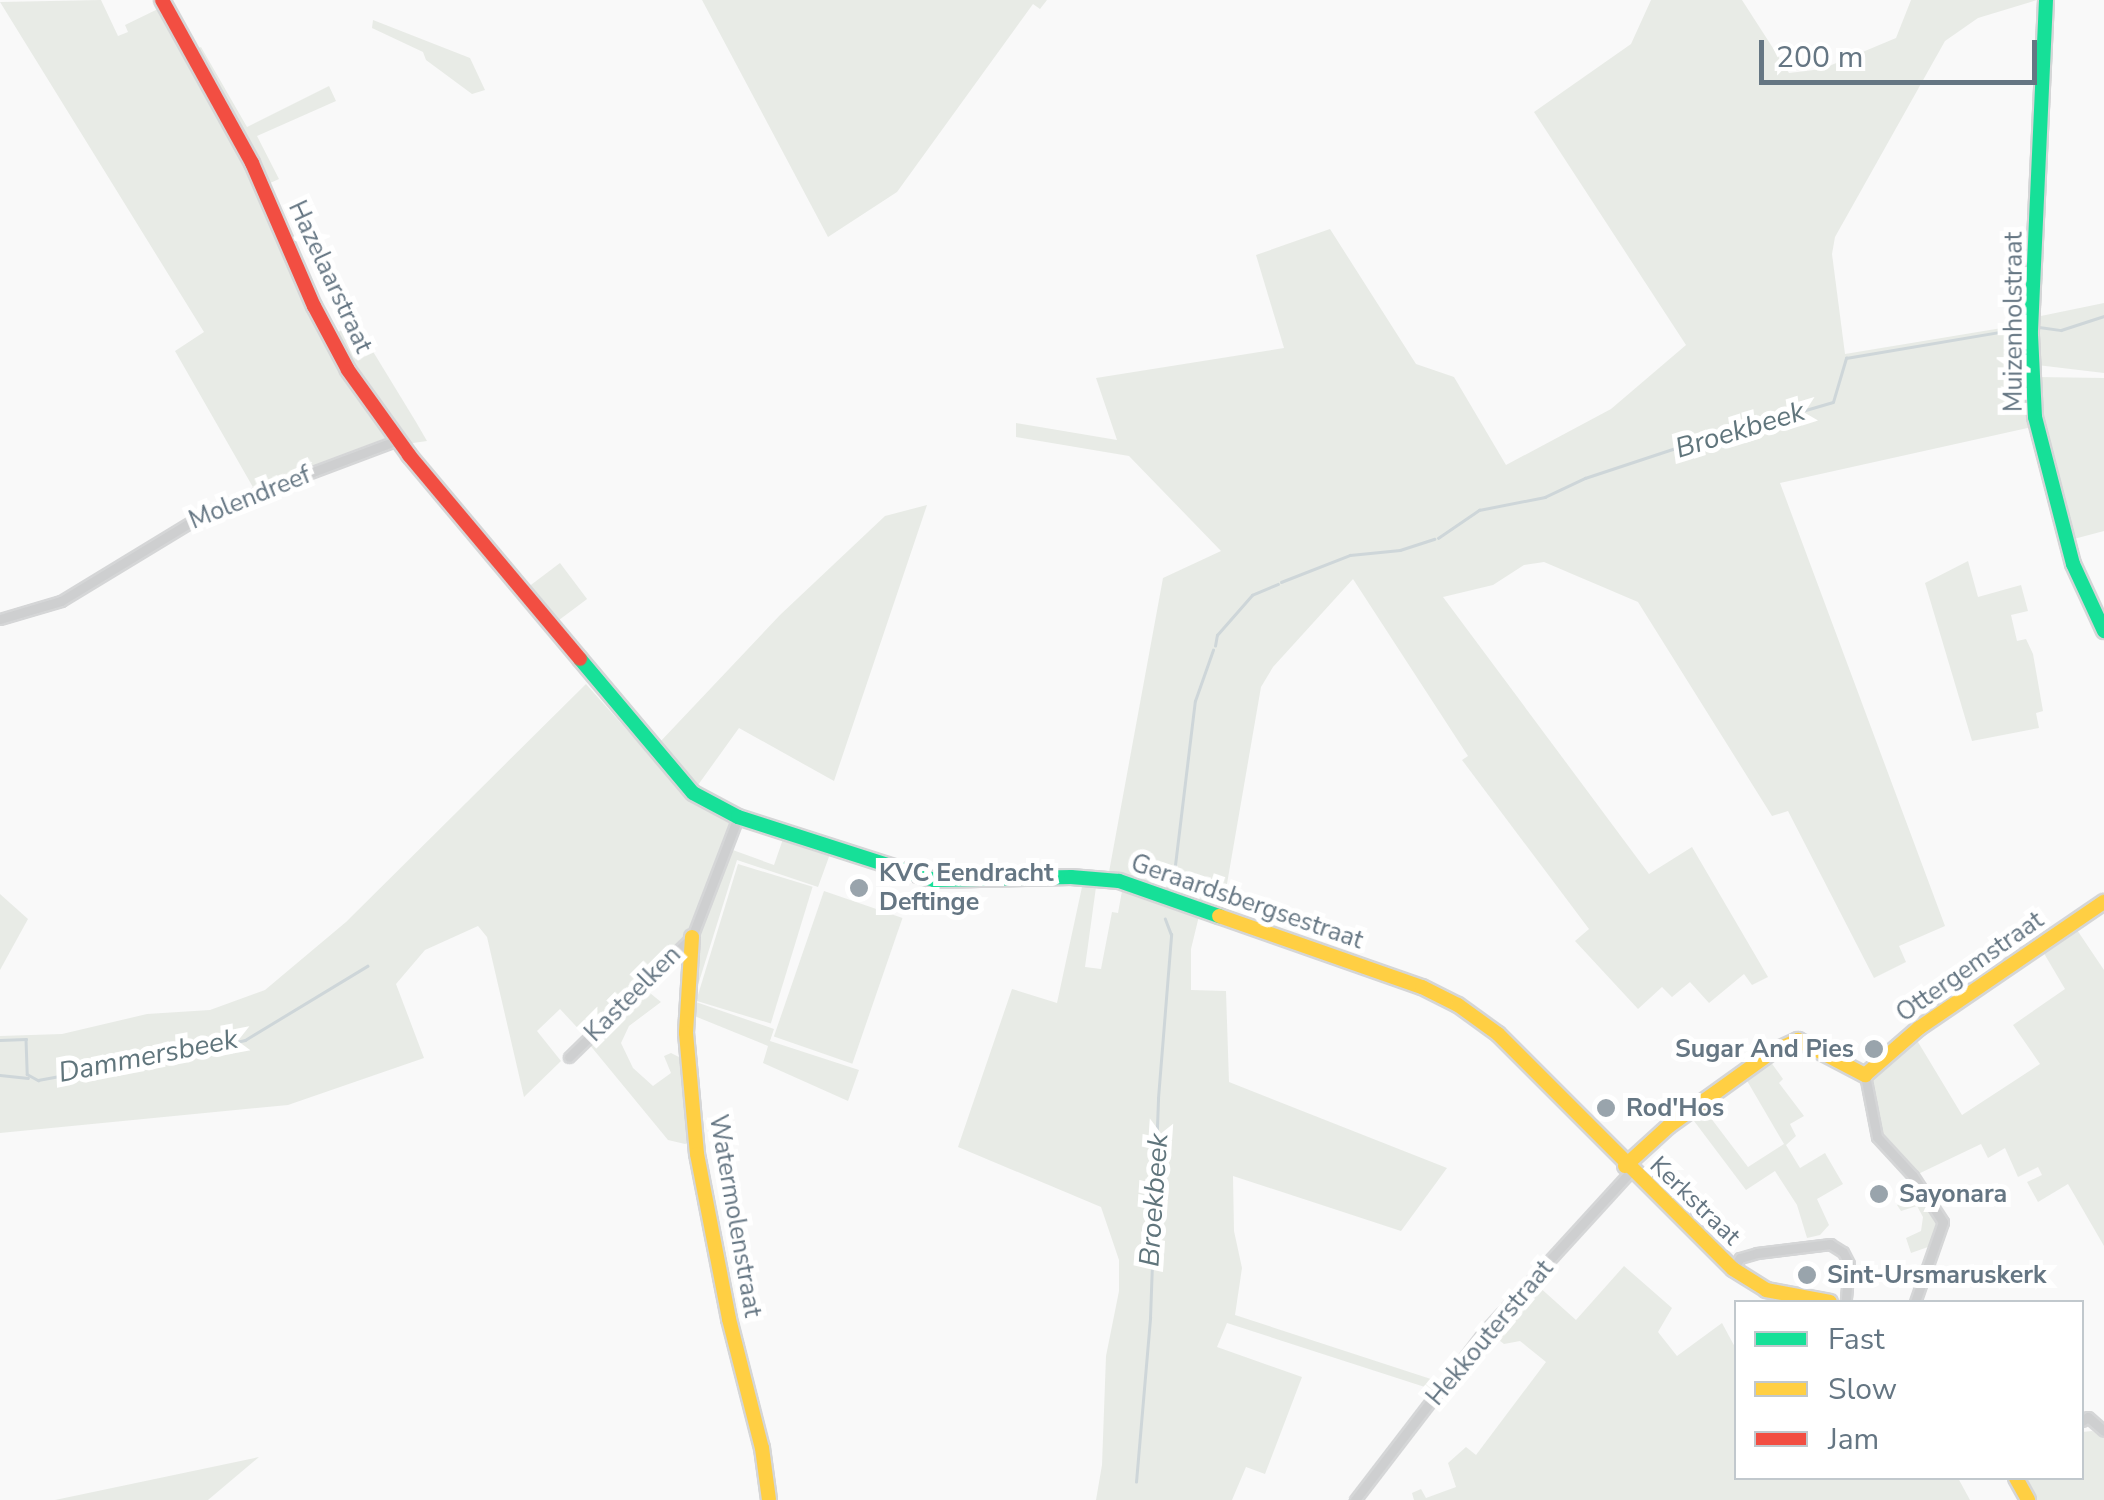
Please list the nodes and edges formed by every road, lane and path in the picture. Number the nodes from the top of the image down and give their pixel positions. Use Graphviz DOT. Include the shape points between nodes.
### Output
graph roads {
  1 [pos="162,0"];
  2 [pos="2046,0"];
  3 [pos="398,440"];
  4 [pos="528,598"];
  5 [pos="0,619"];
  6 [pos="2104,631"];
  7 [pos="738,817"];
  8 [pos="2104,902"];
  9 [pos="692,937"];
  10 [pos="569,1057"];
  11 [pos="1865,1075"];
  12 [pos="1629,1168"];
  13 [pos="1733,1269"];
  14 [pos="1819,1300"];
  15 [pos="1846,1300"];
  16 [pos="1916,1300"];
  17 [pos="769,1500"];
  18 [pos="1356,1500"];
  1 -- 3 [label="street, Hazelaarstraat" via="252,163 333,344"];
  2 -- 6 [label="street, Muizenholstraat" via="2031,335 2036,416 2083,594"];
  3 -- 4 [label="street, Hazelaarstraat"];
  3 -- 5 [label="street, Molendreef" via="209,512 61,601"];
  4 -- 7 [label="street, Geraardsbergsestraat" via="674,774 704,801"];
  7 -- 9 [label="street, Kasteelken"];
  7 -- 12 [label="street, Geraardsbergsestraat" via="934,880 1119,882 1422,987 1498,1034"];
  8 -- 11 [label="street, Ottergemstraat" via="1919,1028"];
  9 -- 10 [label="street, Kasteelken"];
  9 -- 17 [label="street, Watermolenstraat" via="686,1033 697,1154"];
  11 -- 12 [label="street" via="1798,1040 1669,1126"];
  11 -- 16 [label="street" via="1878,1137 1943,1222"];
  12 -- 13 [label="street, Kerkstraat"];
  12 -- 18 [label="street, Hekkouterstraat" via="1484,1332"];
  13 -- 14 [label="street, Kerkstraat" via="1766,1290"];
  13 -- 15 [label="street, Kerkstraat" via="1740,1258 1757,1253 1830,1244 1849,1264"];
}
